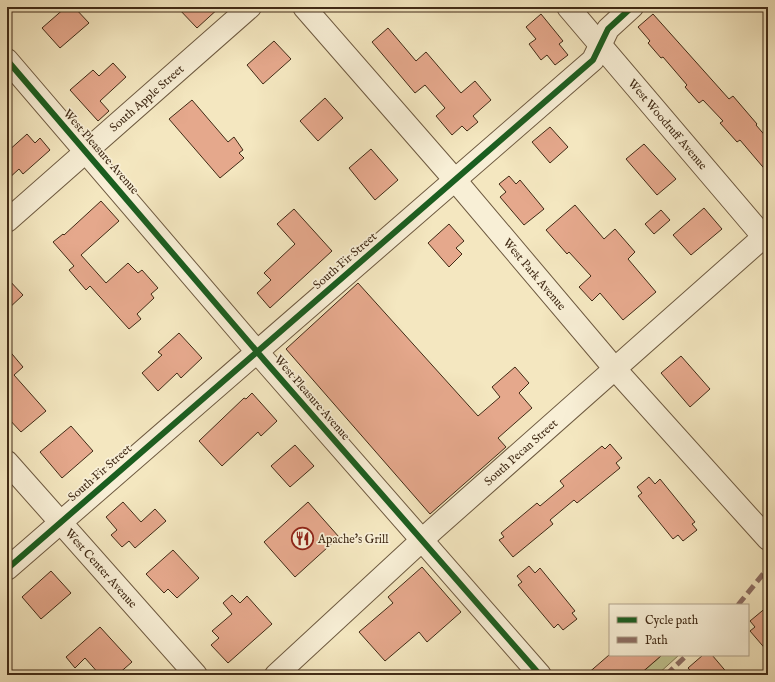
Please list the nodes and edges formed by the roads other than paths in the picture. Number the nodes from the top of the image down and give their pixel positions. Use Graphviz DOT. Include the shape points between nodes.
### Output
graph roads {
  1 [pos="250,7"];
  2 [pos="304,7"];
  3 [pos="568,7"];
  4 [pos="632,7"];
  5 [pos="600,45"];
  6 [pos="7,60"];
  7 [pos="85,151"];
  8 [pos="455,180"];
  9 [pos="7,221"];
  10 [pos="767,238"];
  11 [pos="257,352"];
  12 [pos="615,369"];
  13 [pos="7,462"];
  14 [pos="60,523"];
  15 [pos="768,539"];
  16 [pos="423,540"];
  17 [pos="7,569"];
  18 [pos="196,675"];
  19 [pos="276,675"];
  20 [pos="540,675"];
  1 -- 7 [label="street, South Apple Street"];
  2 -- 8 [label="street, West Park Avenue"];
  3 -- 5 [label="street, West Woodruff Avenue"];
  4 -- 5 [label="street, South Fir Street" via="608,29"];
  5 -- 8 [label="street, South Fir Street" via="593,60"];
  5 -- 10 [label="street, West Woodruff Avenue"];
  6 -- 7 [label="street, West Pleasure Avenue"];
  7 -- 9 [label="street, South Apple Street"];
  7 -- 11 [label="street, West Pleasure Avenue"];
  8 -- 11 [label="street, South Fir Street"];
  8 -- 12 [label="street, West Park Avenue"];
  10 -- 12 [label="street, South Pecan Street"];
  11 -- 14 [label="street, South Fir Street"];
  11 -- 16 [label="street, West Pleasure Avenue"];
  12 -- 15 [label="street, West Park Avenue"];
  12 -- 16 [label="street, South Pecan Street"];
  13 -- 14 [label="street, West Center Avenue"];
  14 -- 17 [label="street, South Fir Street"];
  14 -- 18 [label="street, West Center Avenue"];
  16 -- 19 [label="street, South Pecan Street"];
  16 -- 20 [label="street, West Pleasure Avenue"];
}
